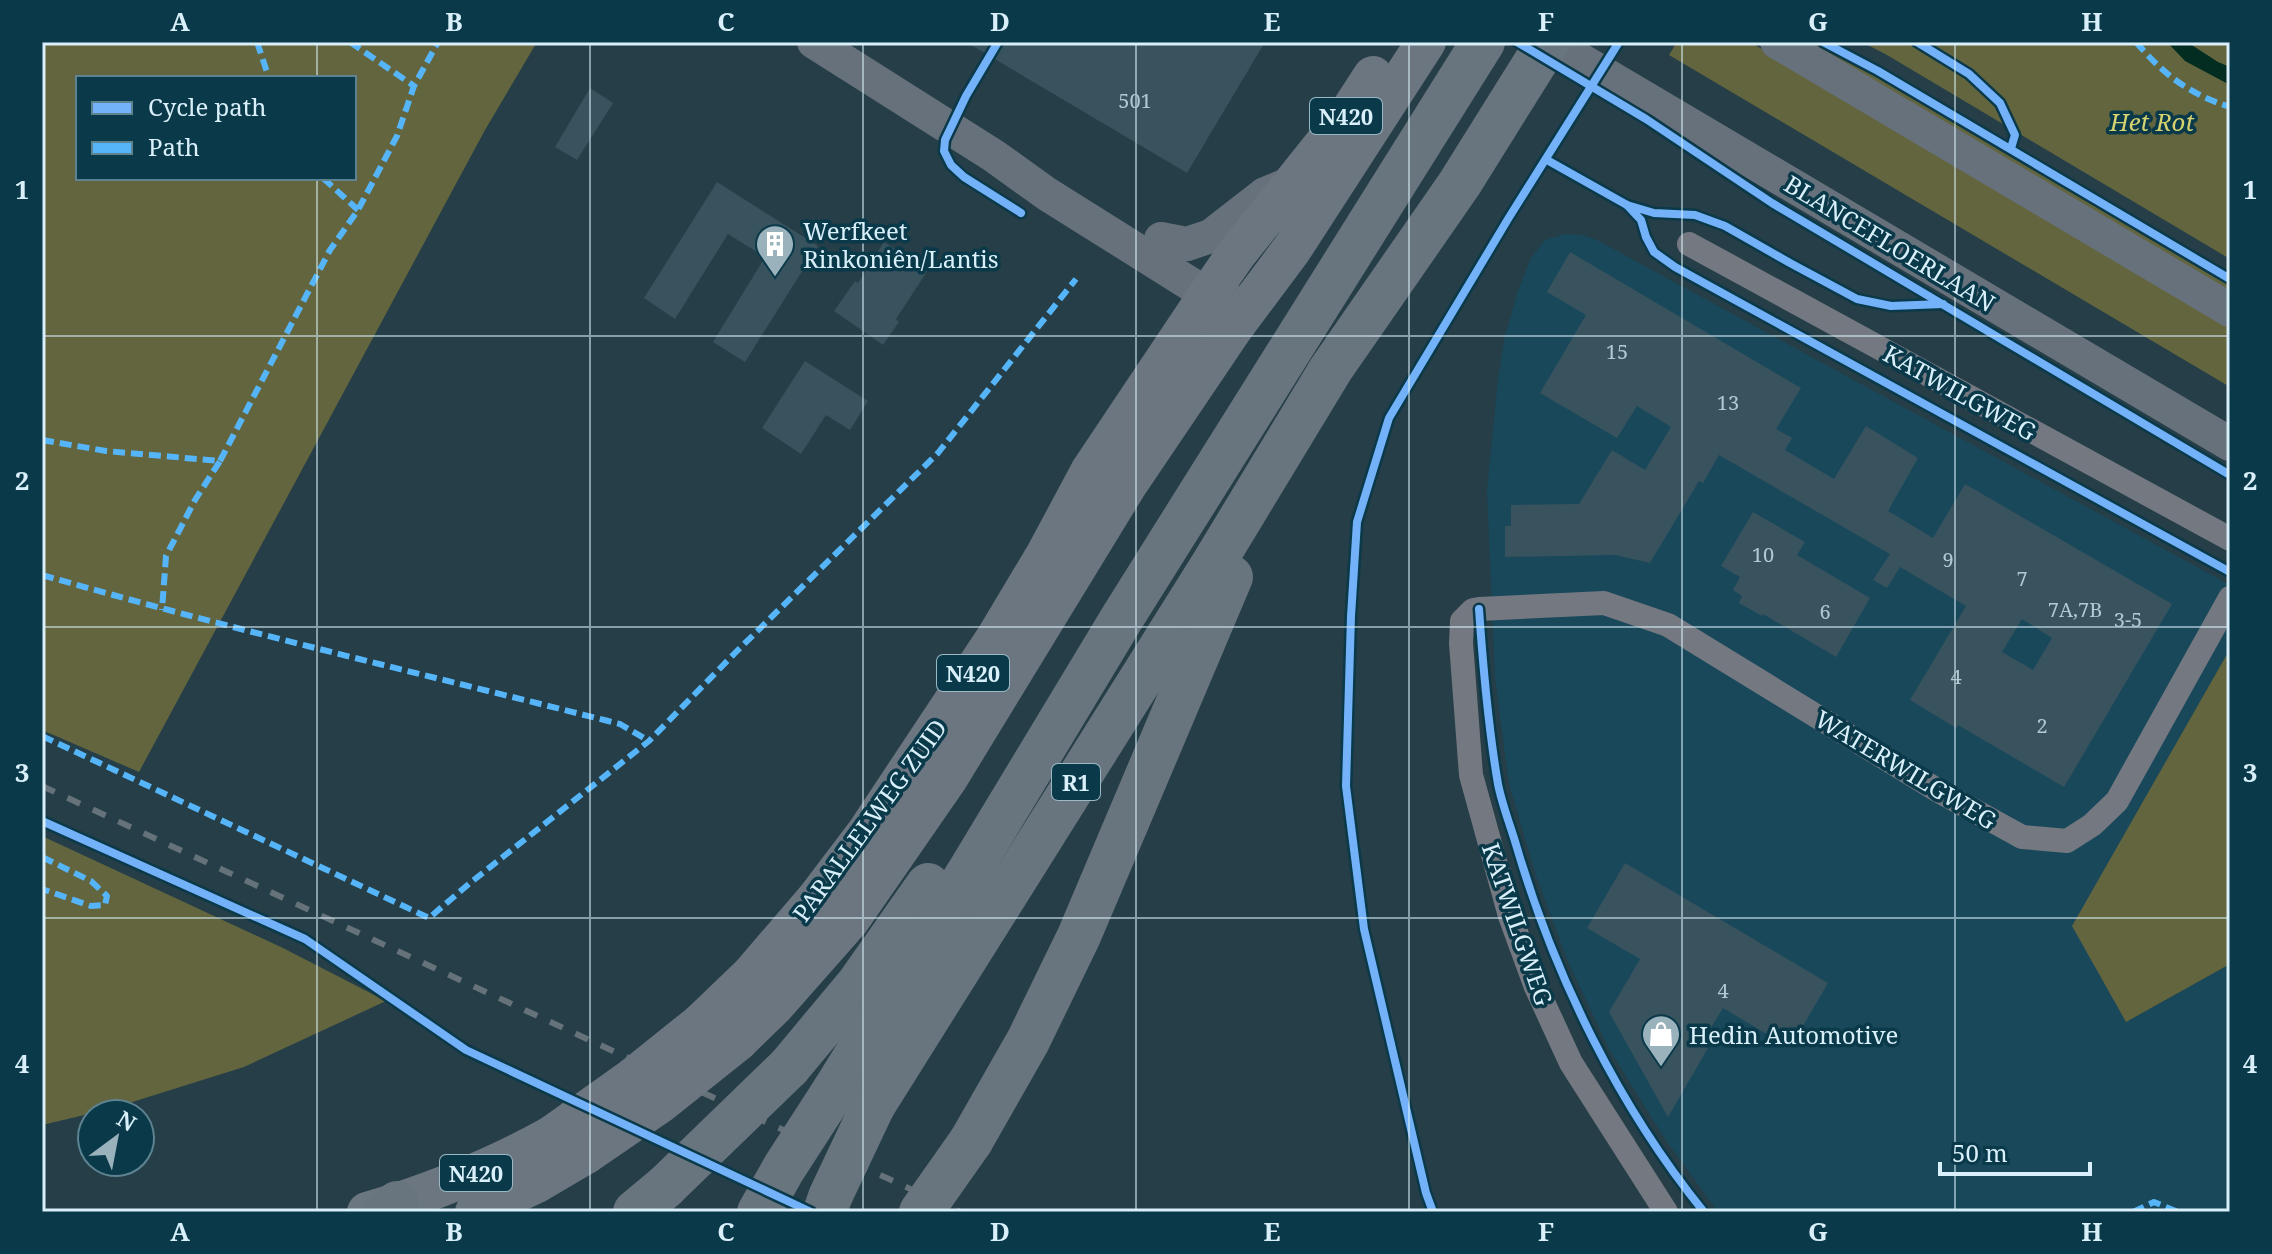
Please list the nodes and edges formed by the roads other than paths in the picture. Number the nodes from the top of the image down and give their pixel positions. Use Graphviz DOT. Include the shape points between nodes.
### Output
graph roads {
  1 [pos="814,42"];
  2 [pos="847,42"];
  3 [pos="1395,42"];
  4 [pos="1426,42"];
  5 [pos="1483,42"];
  6 [pos="1549,42"];
  7 [pos="1777,42"];
  8 [pos="1294,182"];
  9 [pos="1161,239"];
  10 [pos="1689,244"];
  11 [pos="1214,286"];
  12 [pos="1249,307"];
  13 [pos="2230,310"];
  14 [pos="2230,444"];
  15 [pos="1278,456"];
  16 [pos="2230,539"];
  17 [pos="2230,598"];
  18 [pos="1473,610"];
  19 [pos="1122,618"];
  20 [pos="854,1097"];
  21 [pos="650,1199"];
  22 [pos="382,1209"];
  23 [pos="475,1212"];
  24 [pos="759,1212"];
  25 [pos="825,1212"];
  26 [pos="921,1212"];
  27 [pos="1666,1212"];
  1 -- 11 [label="main road" via="1047,194"];
  2 -- 9 [label="main road"];
  3 -- 8 [label="highway, PARALLELWEG ZUID / N420" via="1349,113"];
  4 -- 12 [label="highway, N420"];
  5 -- 19 [label="highway, R1"];
  6 -- 14 [label="main road, BLANCEFLOERLAAN"];
  6 -- 15 [label="highway, R1"];
  7 -- 13 [label="main road"];
  8 -- 9 [label="main road" via="1265,194 1211,236 1187,244"];
  8 -- 11 [label="highway, PARALLELWEG ZUID / N420"];
  9 -- 11 [label="main road"];
  10 -- 16 [label="street, KATWILGWEG"];
  11 -- 12 [label="main road"];
  11 -- 22 [label="highway, PARALLELWEG ZUID / N420, bridge" via="1091,470 997,636 867,832 760,964 701,1023 551,1136 509,1159"];
  12 -- 23 [label="highway, PARALLELWEG ZUID / N420, bridge" via="1127,485 948,778 849,921 738,1041 659,1104 535,1184"];
  15 -- 20 [label="highway, R1" via="1213,564"];
  15 -- 26 [label="highway, bridge" via="1256,532 1228,581 1079,936 971,1141"];
  17 -- 18 [label="street, WATERWILGWEG" via="2117,801 2067,841 2022,837 1668,625 1604,603"];
  18 -- 27 [label="street, KATWILGWEG" via="1462,621 1461,643 1471,775 1510,916 1571,1063"];
  19 -- 20 [label="highway, R1" via="973,865"];
  19 -- 21 [label="highway, bridge" via="958,836 859,983 789,1067"];
  20 -- 24 [label="highway, R1, bridge" via="784,1168"];
  20 -- 25 [label="highway, R1, bridge"];
}
